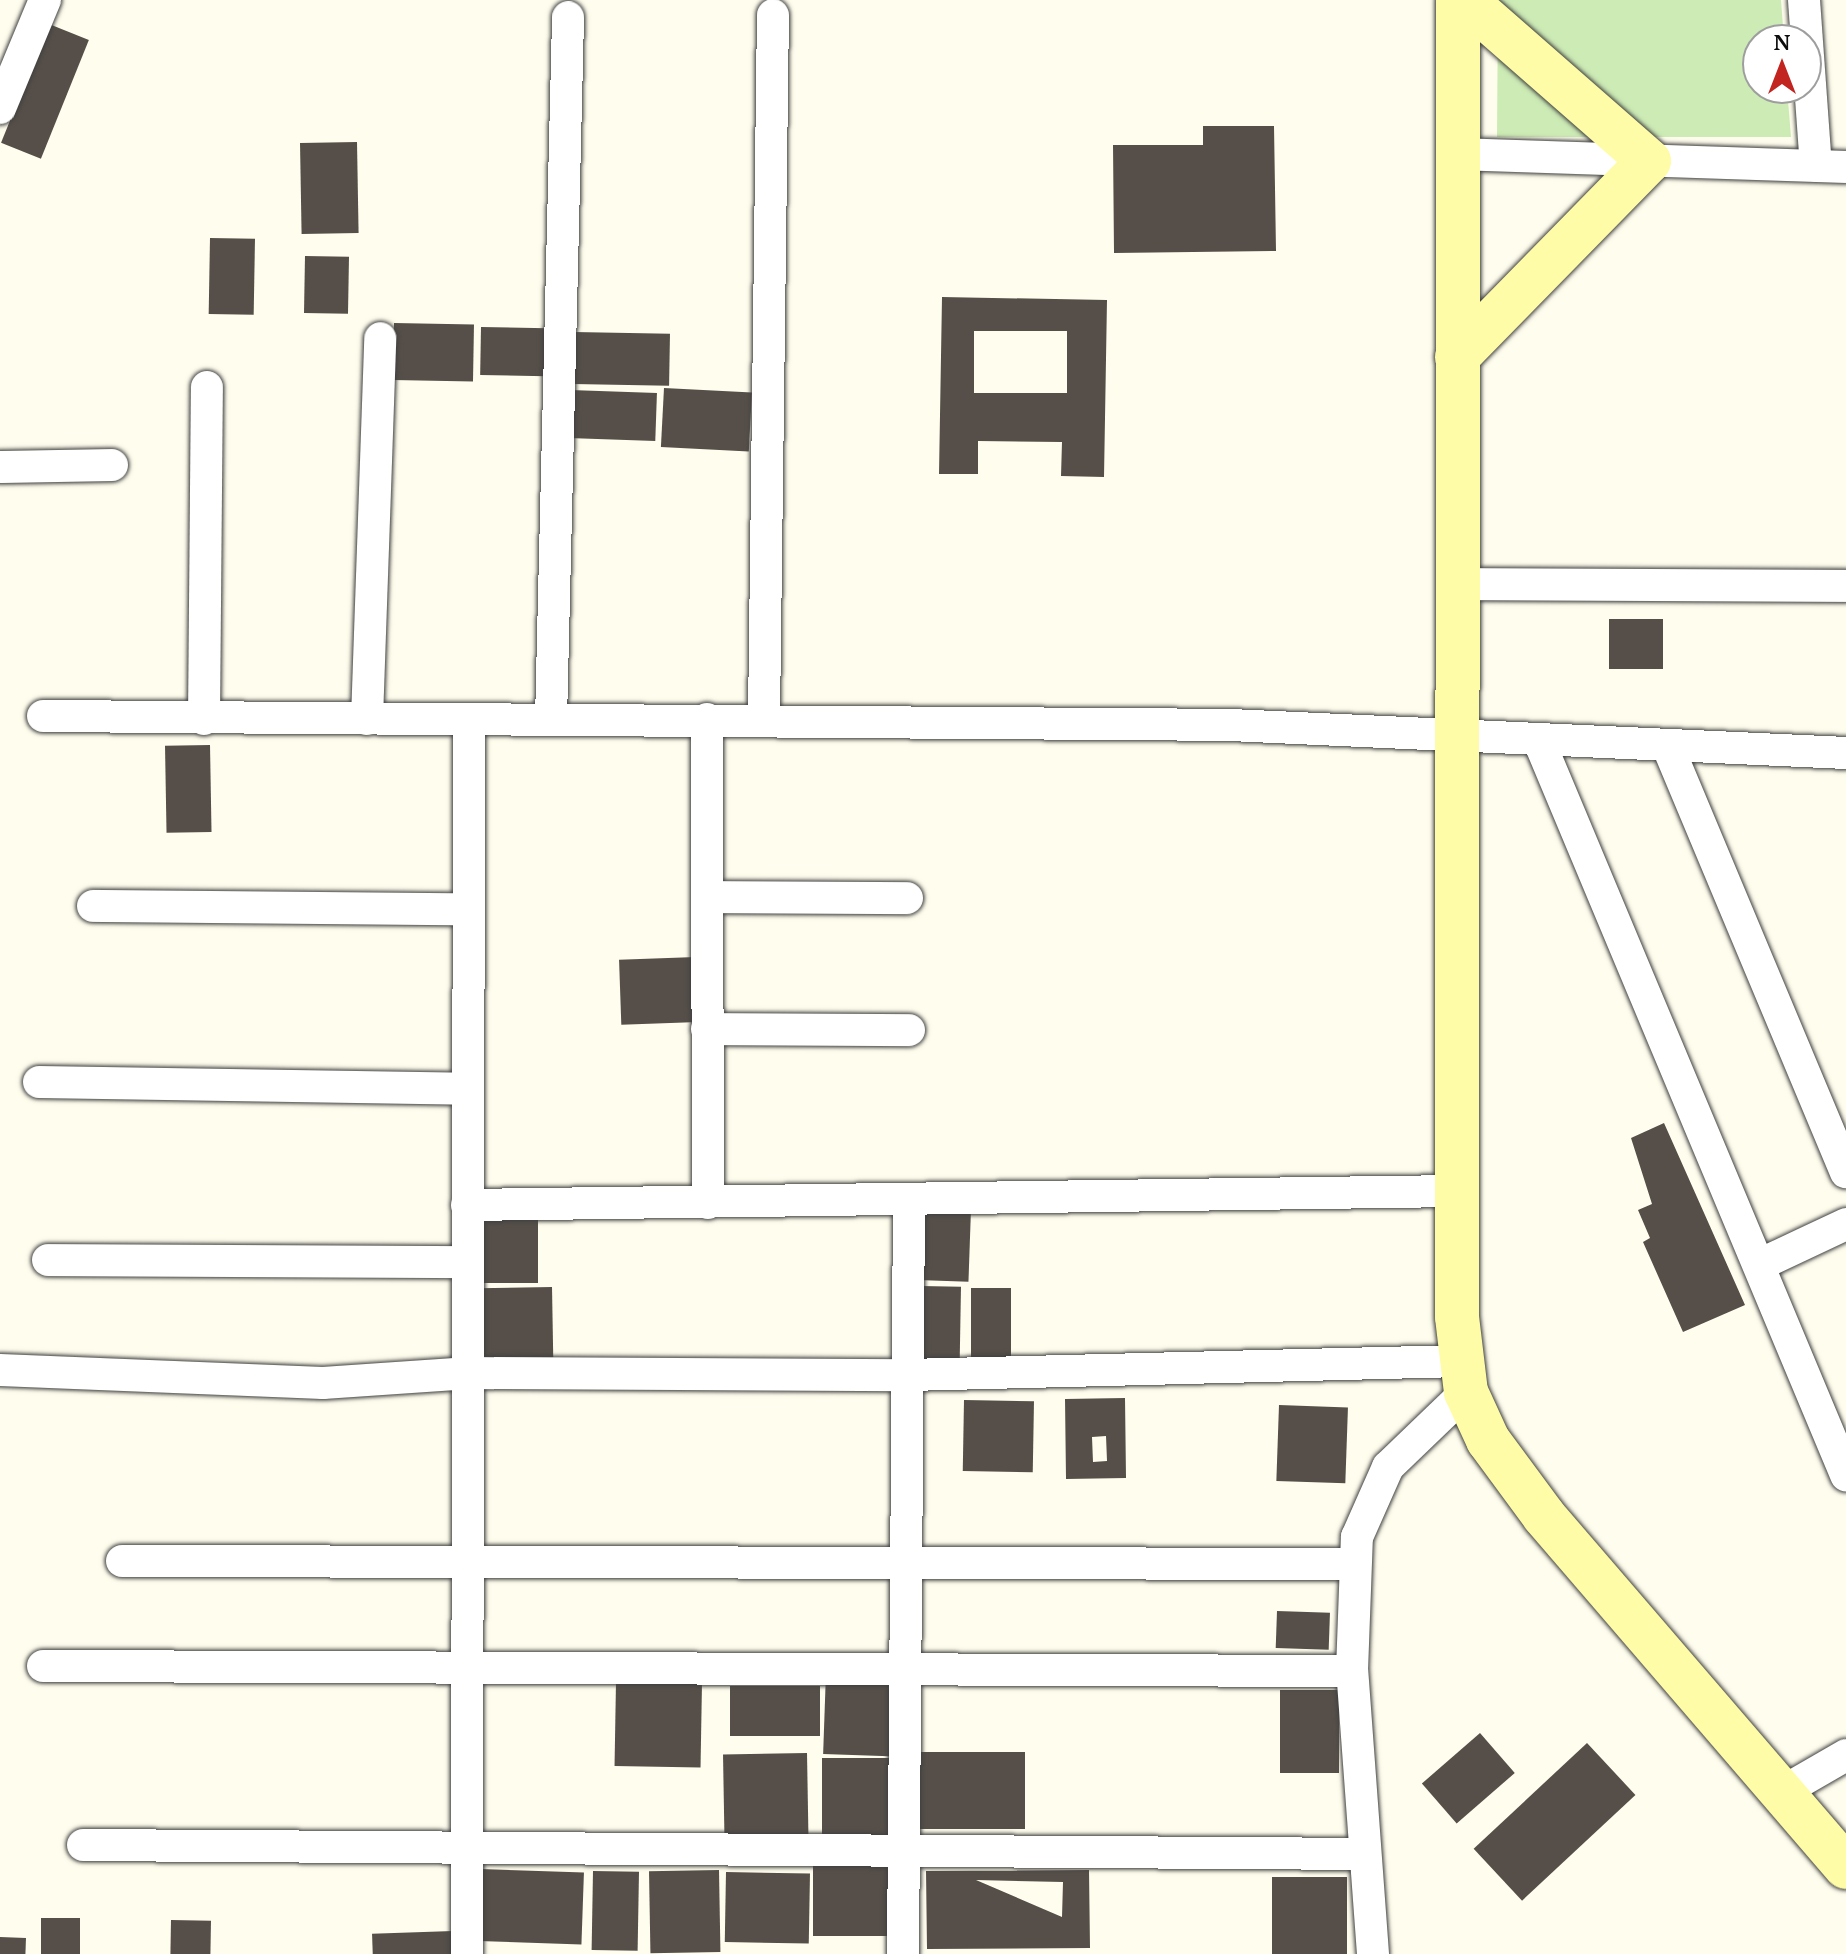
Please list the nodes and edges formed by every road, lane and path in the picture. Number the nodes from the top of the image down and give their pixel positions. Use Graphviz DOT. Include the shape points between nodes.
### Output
graph roads {
  1 [pos="45,0"];
  2 [pos="1458,0"];
  3 [pos="1465,0"];
  4 [pos="1804,0"];
  5 [pos="773,15"];
  6 [pos="568,17"];
  7 [pos="0,108"];
  8 [pos="1457,154"];
  9 [pos="1649,161"];
  10 [pos="1831,166"];
  11 [pos="380,338"];
  12 [pos="1457,357"];
  13 [pos="207,387"];
  14 [pos="112,465"];
  15 [pos="0,467"];
  16 [pos="1457,584"];
  17 [pos="1846,586"];
  18 [pos="43,716"];
  19 [pos="764,717"];
  20 [pos="204,719"];
  21 [pos="367,719"];
  22 [pos="707,719"];
  23 [pos="551,720"];
  24 [pos="469,722"];
  25 [pos="1454,735"];
  26 [pos="1539,741"];
  27 [pos="1668,747"];
  28 [pos="1846,753"];
  29 [pos="707,897"];
  30 [pos="907,898"];
  31 [pos="93,906"];
  32 [pos="465,909"];
  33 [pos="707,1029"];
  34 [pos="909,1030"];
  35 [pos="39,1082"];
  36 [pos="467,1089"];
  37 [pos="1846,1172"];
  38 [pos="1458,1191"];
  39 [pos="909,1200"];
  40 [pos="708,1203"];
  41 [pos="467,1205"];
  42 [pos="1846,1224"];
  43 [pos="48,1260"];
  44 [pos="467,1262"];
  45 [pos="1759,1265"];
  46 [pos="0,1370"];
  47 [pos="470,1373"];
  48 [pos="908,1375"];
  49 [pos="1463,1376"];
  50 [pos="1846,1475"];
  51 [pos="909,1560"];
  52 [pos="122,1561"];
  53 [pos="1355,1564"];
  54 [pos="472,1565"];
  55 [pos="43,1666"];
  56 [pos="909,1666"];
  57 [pos="467,1667"];
  58 [pos="1352,1671"];
  59 [pos="1846,1755"];
  60 [pos="1782,1792"];
  61 [pos="83,1845"];
  62 [pos="904,1847"];
  63 [pos="466,1850"];
  64 [pos="1362,1854"];
  65 [pos="1846,1867"];
  66 [pos="467,1954"];
  67 [pos="903,1954"];
  68 [pos="1373,1954"];
  1 -- 7 [label="street"];
  2 -- 8 [label="street"];
  3 -- 9 [label="street"];
  4 -- 10 [label="street"];
  5 -- 19 [label="street"];
  6 -- 23 [label="street"];
  8 -- 9 [label="street"];
  8 -- 12 [label="street"];
  9 -- 10 [label="street"];
  9 -- 12 [label="street"];
  11 -- 21 [label="street"];
  12 -- 16 [label="street"];
  13 -- 20 [label="street"];
  14 -- 15 [label="street"];
  16 -- 17 [label="street"];
  16 -- 25 [label="street"];
  18 -- 20 [label="street"];
  19 -- 22 [label="street"];
  19 -- 25 [label="street"];
  20 -- 21 [label="street"];
  21 -- 24 [label="street"];
  22 -- 23 [label="street"];
  22 -- 29 [label="street"];
  23 -- 24 [label="street"];
  24 -- 32 [label="street"];
  25 -- 26 [label="street"];
  25 -- 38 [label="street"];
  26 -- 27 [label="street"];
  26 -- 45 [label="street"];
  27 -- 28 [label="street"];
  27 -- 37 [label="street"];
  29 -- 30 [label="street"];
  29 -- 33 [label="street"];
  31 -- 32 [label="street"];
  32 -- 36 [label="street"];
  33 -- 34 [label="street"];
  33 -- 40 [label="street"];
  35 -- 36 [label="street"];
  36 -- 41 [label="street"];
  38 -- 39 [label="street"];
  38 -- 49 [label="street"];
  39 -- 40 [label="street"];
  39 -- 48 [label="street"];
  40 -- 41 [label="street"];
  41 -- 44 [label="street"];
  42 -- 45 [label="street"];
  43 -- 44 [label="street"];
  44 -- 47 [label="street"];
  45 -- 50 [label="street"];
  46 -- 47 [label="street" via="323,1383"];
  47 -- 48 [label="street"];
  47 -- 54 [label="street"];
  48 -- 49 [label="street"];
  48 -- 51 [label="street"];
  49 -- 53 [label="street" via="1372,1489"];
  49 -- 60 [label="street" via="1488,1440 1544,1516"];
  51 -- 53 [label="street"];
  51 -- 54 [label="street"];
  51 -- 56 [label="street"];
  52 -- 54 [label="street"];
  53 -- 58 [label="street"];
  54 -- 57 [label="street"];
  55 -- 57 [label="street"];
  56 -- 57 [label="street"];
  56 -- 58 [label="street"];
  56 -- 62 [label="street"];
  57 -- 63 [label="street"];
  58 -- 64 [label="street"];
  59 -- 60 [label="street"];
  60 -- 65 [label="street"];
  61 -- 63 [label="street"];
  62 -- 63 [label="street"];
  62 -- 64 [label="street"];
  62 -- 67 [label="street"];
  63 -- 66 [label="street"];
  64 -- 68 [label="street"];
}
